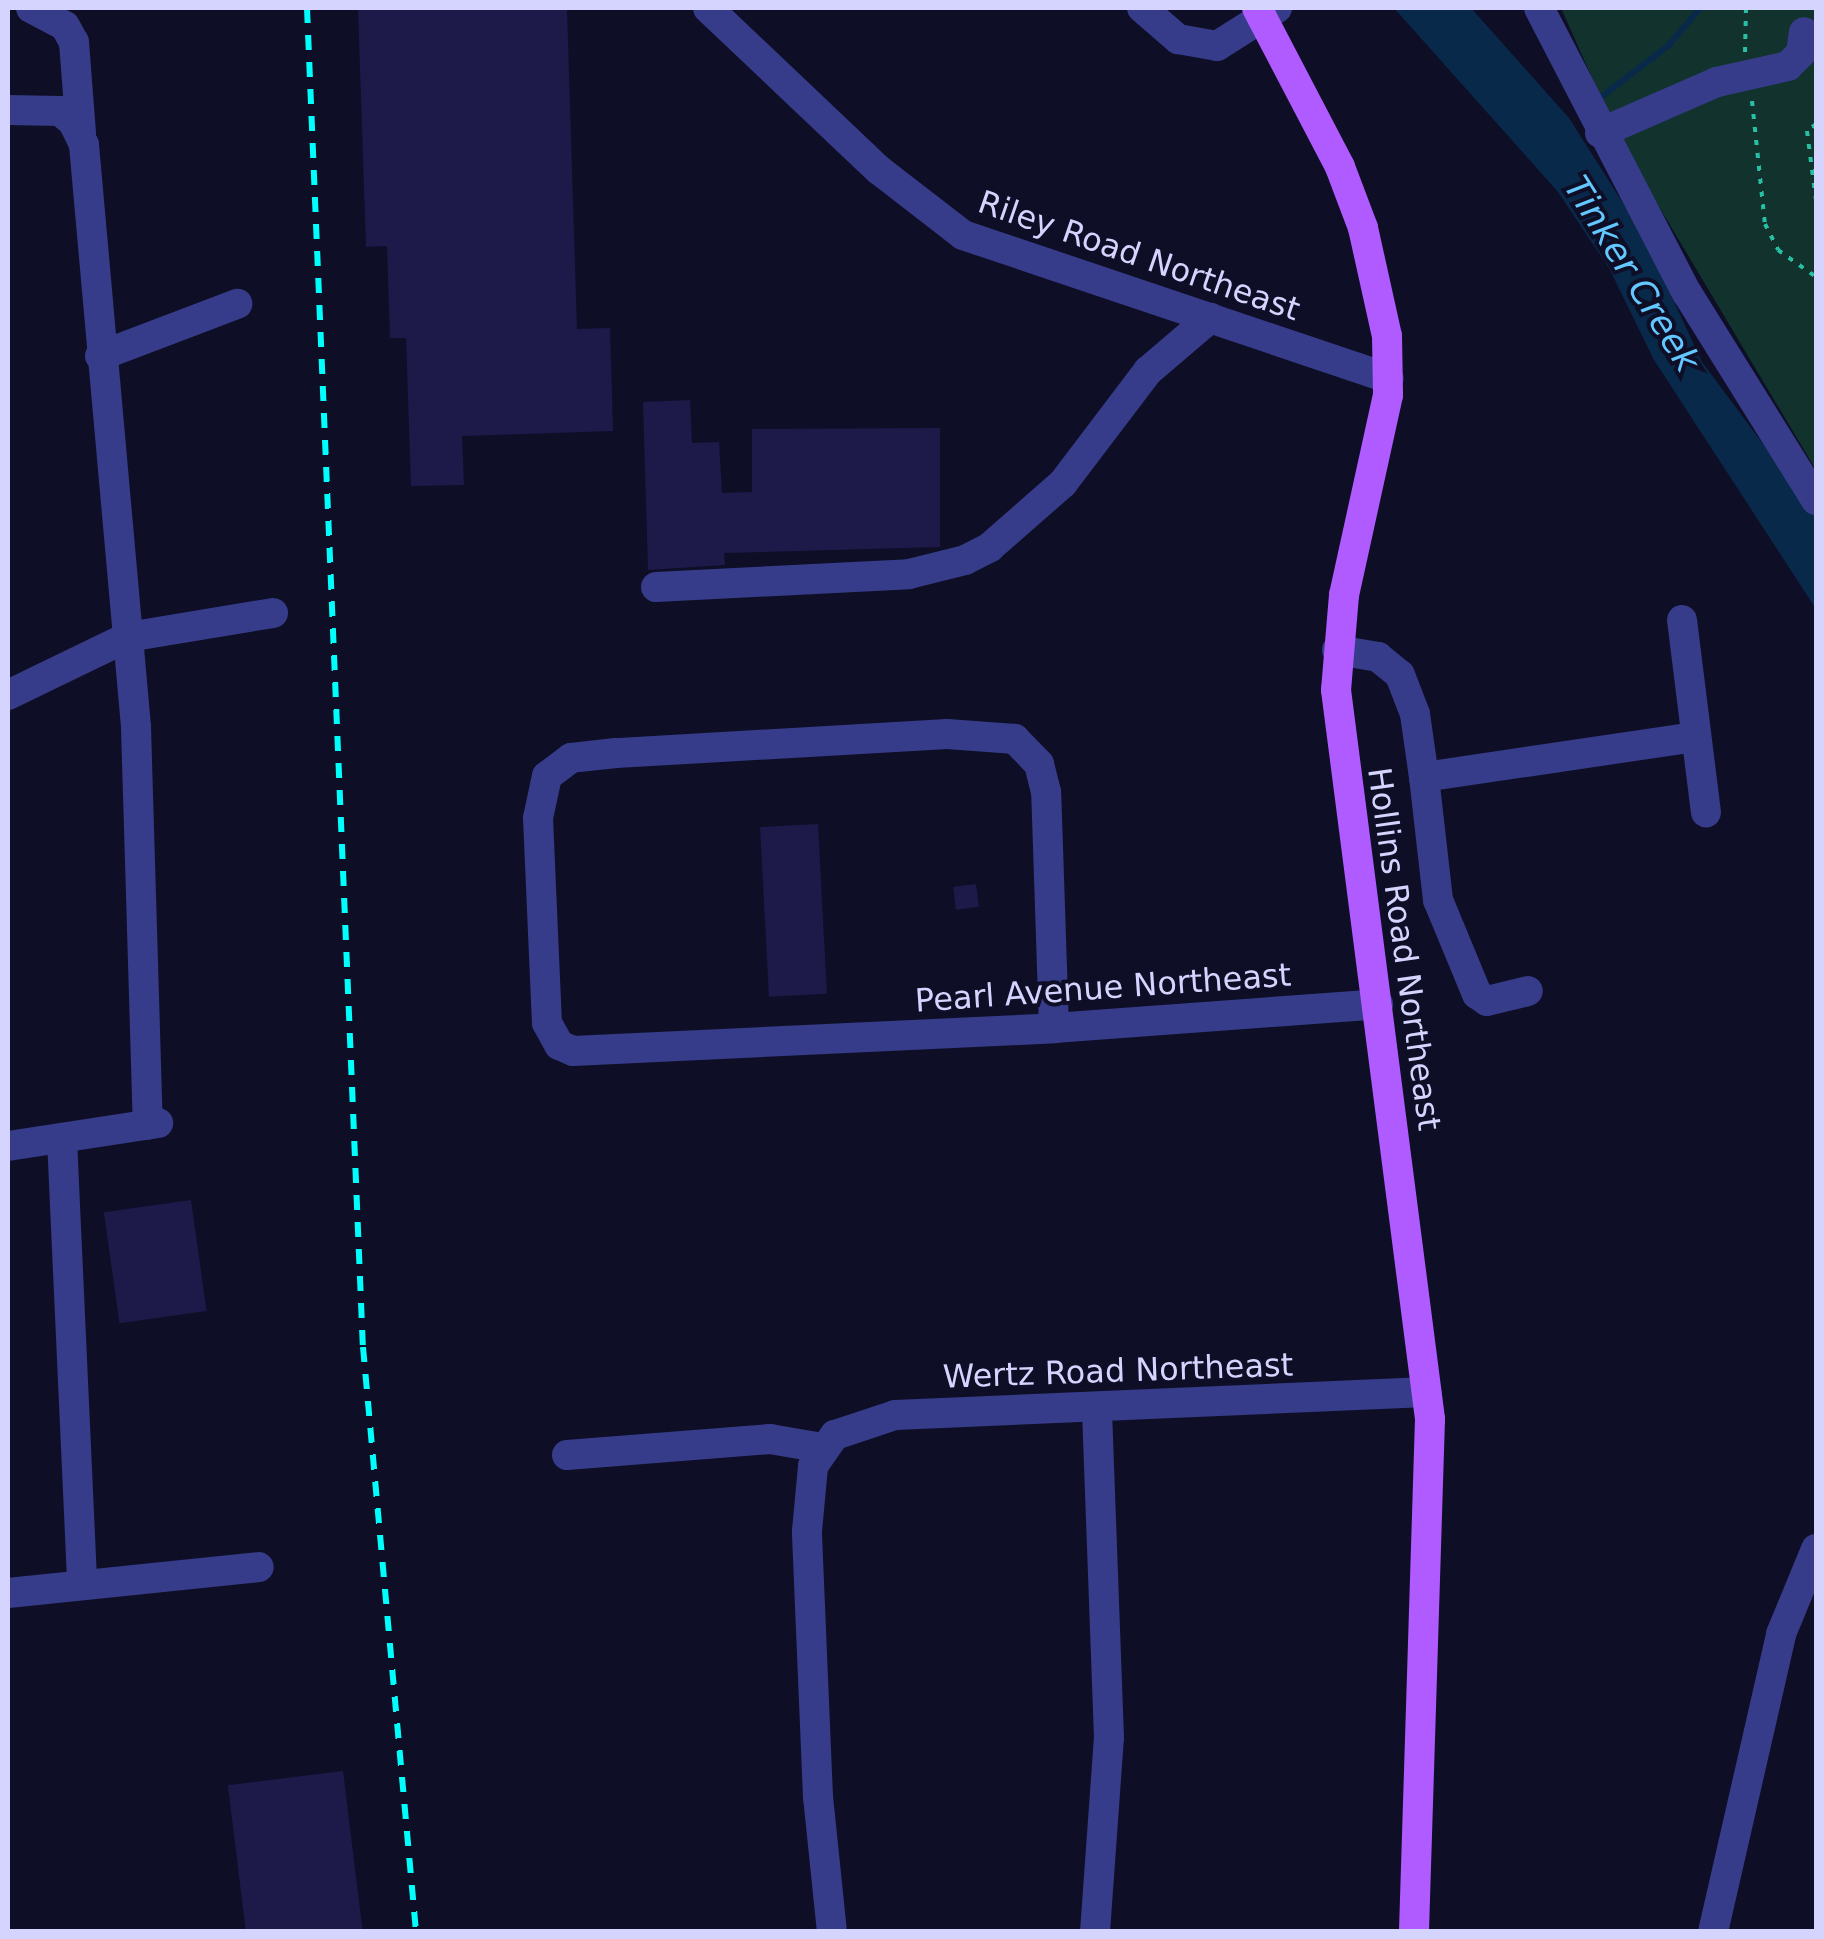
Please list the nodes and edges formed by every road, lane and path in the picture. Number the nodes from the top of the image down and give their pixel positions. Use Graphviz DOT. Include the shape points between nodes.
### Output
graph roads {
  1 [pos="32,8"];
  2 [pos="708,8"];
  3 [pos="1142,8"];
  4 [pos="1539,8"];
  5 [pos="1267,11"];
  6 [pos="1804,32"];
  7 [pos="1752,101"];
  8 [pos="8,110"];
  9 [pos="1816,124"];
  10 [pos="81,134"];
  11 [pos="1600,134"];
  12 [pos="1816,200"];
  13 [pos="1816,277"];
  14 [pos="237,304"];
  15 [pos="1210,318"];
  16 [pos="100,356"];
  17 [pos="1389,378"];
  18 [pos="1816,500"];
  19 [pos="656,587"];
  20 [pos="272,613"];
  21 [pos="1682,620"];
  22 [pos="128,637"];
  23 [pos="1337,650"];
  24 [pos="8,695"];
  25 [pos="1694,737"];
  26 [pos="1424,777"];
  27 [pos="1706,813"];
  28 [pos="1528,990"];
  29 [pos="1378,1004"];
  30 [pos="1054,1028"];
  31 [pos="62,1139"];
  32 [pos="8,1146"];
  33 [pos="1427,1392"];
  34 [pos="1096,1407"];
  35 [pos="822,1448"];
  36 [pos="568,1455"];
  37 [pos="1816,1549"];
  38 [pos="258,1567"];
  39 [pos="82,1585"];
  40 [pos="8,1593"];
  41 [pos="832,1932"];
  42 [pos="1096,1932"];
  43 [pos="1414,1932"];
  44 [pos="1713,1932"];
  1 -- 10 [label="street" via="66,26 74,42"];
  2 -- 15 [label="street, Riley Road Northeast" via="932,216 997,250"];
  3 -- 5 [label="street" via="1198,46 1233,41"];
  4 -- 11 [label="street"];
  5 -- 17 [label="main road, Hollins Road Northeast" via="1362,228 1380,294"];
  6 -- 11 [label="street" via="1801,53 1788,66 1717,82"];
  7 -- 13 [label="path" via="1765,224 1778,250"];
  8 -- 10 [label="street" via="60,111"];
  9 -- 12 [label="path" via="1807,131"];
  10 -- 16 [label="street"];
  11 -- 18 [label="street" via="1697,309"];
  14 -- 16 [label="street"];
  15 -- 17 [label="street, Riley Road Northeast"];
  15 -- 19 [label="street" via="1148,372 1063,483 990,547 965,560 909,574"];
  16 -- 22 [label="street"];
  17 -- 23 [label="main road, Hollins Road Northeast"];
  20 -- 22 [label="street"];
  21 -- 25 [label="street"];
  22 -- 24 [label="street"];
  22 -- 31 [label="street" via="153,1124"];
  23 -- 26 [label="street" via="1378,657 1400,675 1416,714"];
  23 -- 29 [label="main road, Hollins Road Northeast" via="1339,750"];
  25 -- 26 [label="street"];
  25 -- 27 [label="street"];
  26 -- 28 [label="street" via="1438,900 1476,994 1487,1001"];
  29 -- 30 [label="street, Pearl Avenue Northeast"];
  29 -- 33 [label="main road, Hollins Road Northeast"];
  30 -- 30 [label="street, Pearl Avenue Northeast" via="1039,764 1028,748 1000,734 571,758 557,765 541,790 551,1035 573,1051"];
  31 -- 32 [label="street"];
  31 -- 39 [label="street"];
  33 -- 34 [label="street, Wertz Road Northeast"];
  33 -- 43 [label="main road, Hollins Road Northeast" via="1432,1471"];
  34 -- 35 [label="street, Wertz Road Northeast" via="882,1416 851,1424"];
  34 -- 42 [label="street" via="1110,1738"];
  35 -- 36 [label="street" via="770,1438"];
  35 -- 41 [label="street" via="809,1484 808,1548 818,1797"];
  37 -- 44 [label="street" via="1781,1634"];
  38 -- 39 [label="street"];
  39 -- 40 [label="street"];
}
